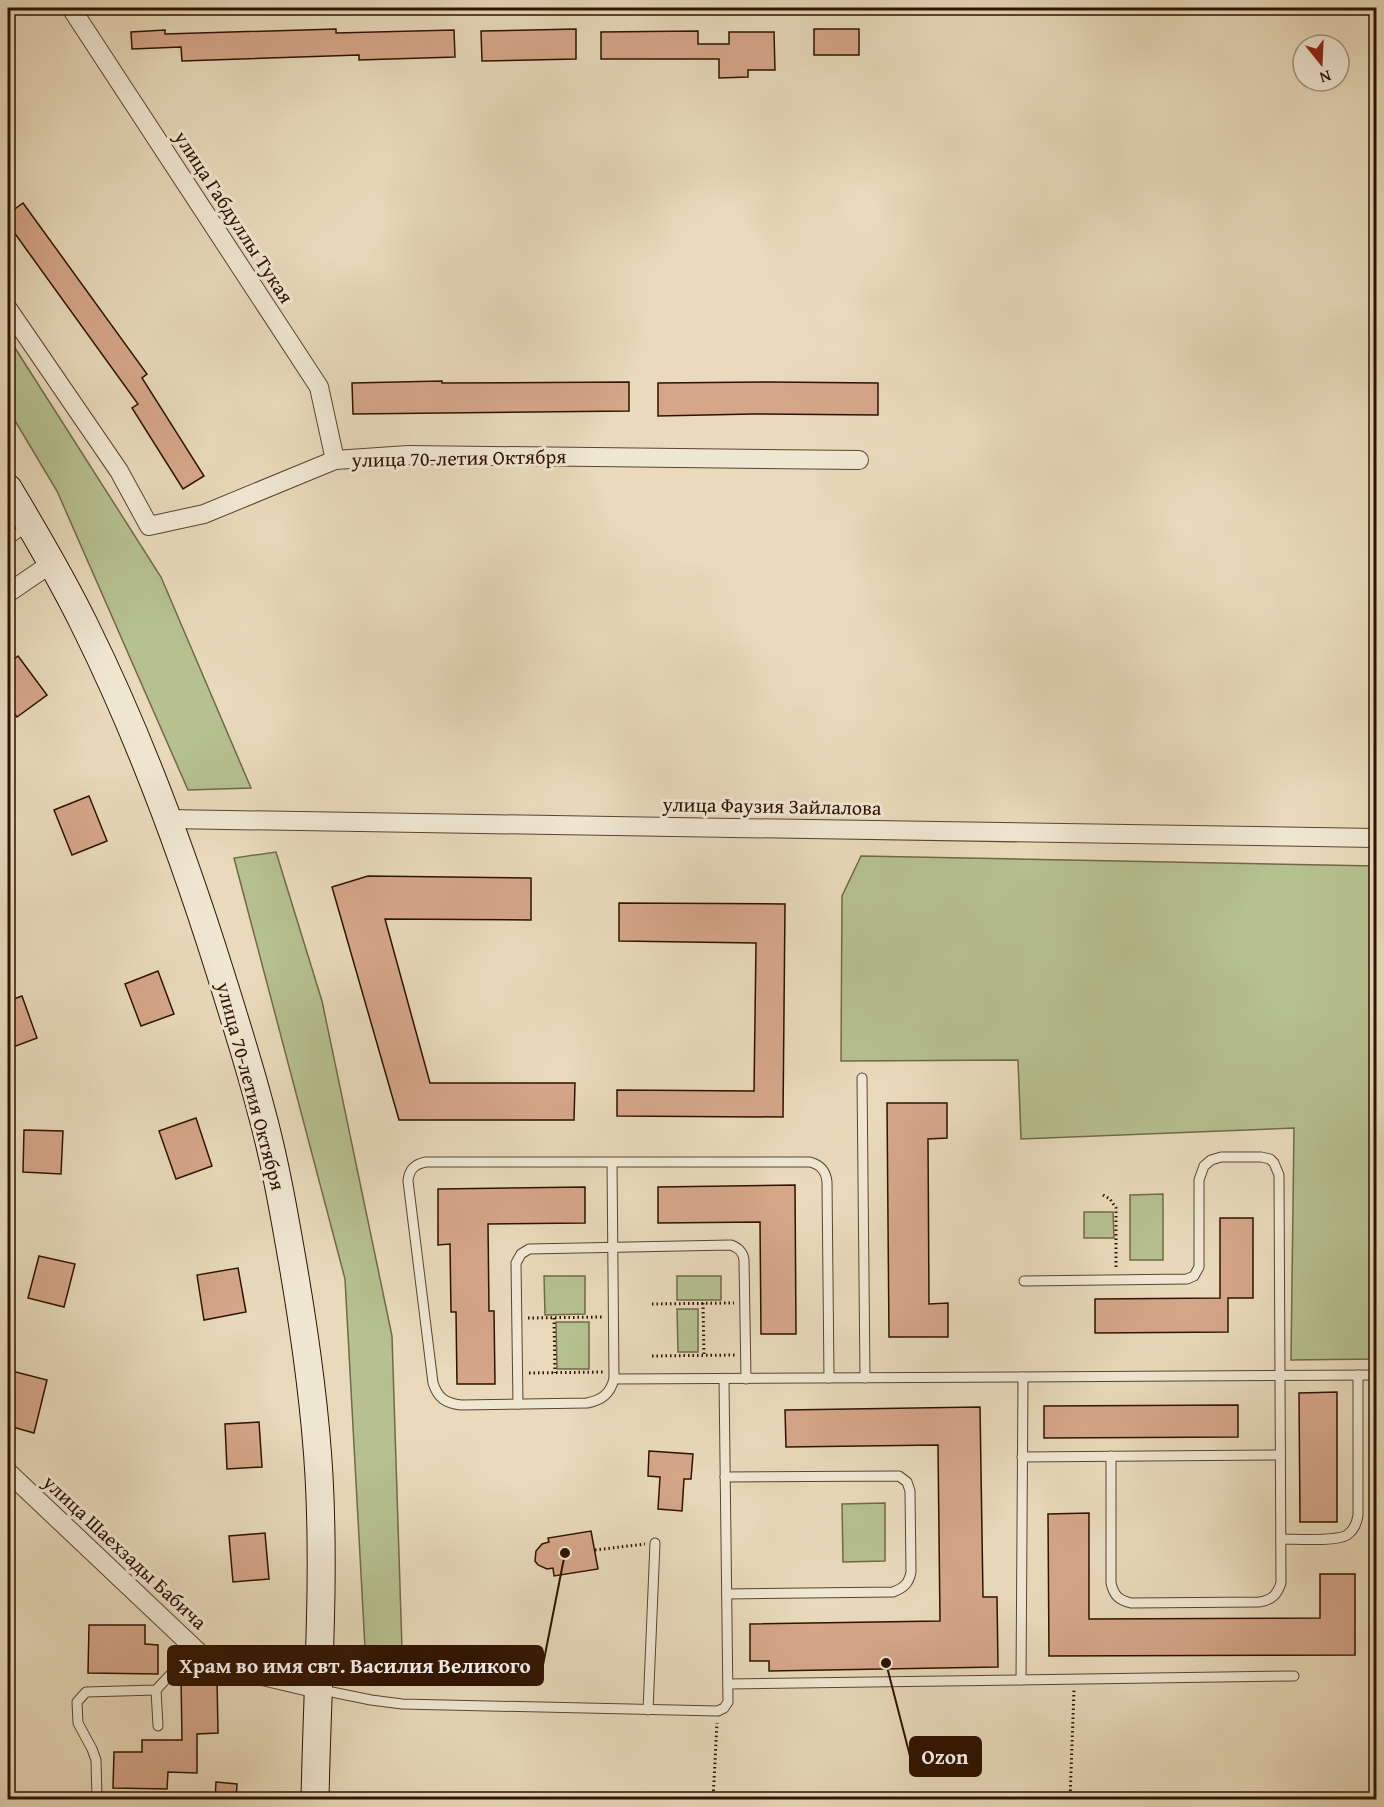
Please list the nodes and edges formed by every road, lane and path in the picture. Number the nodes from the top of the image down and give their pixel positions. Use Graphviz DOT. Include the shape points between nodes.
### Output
graph roads {
  1 [pos="71,8"];
  2 [pos="8,309"];
  3 [pos="335,460"];
  4 [pos="859,460"];
  5 [pos="8,488"];
  6 [pos="30,525"];
  7 [pos="8,540"];
  8 [pos="52,563"];
  9 [pos="8,593"];
  10 [pos="167,819"];
  11 [pos="1377,838"];
  12 [pos="862,1078"];
  13 [pos="612,1162"];
  14 [pos="1103,1196"];
  15 [pos="613,1247"];
  16 [pos="1116,1280"];
  17 [pos="1024,1281"];
  18 [pos="745,1302"];
  19 [pos="703,1303"];
  20 [pos="652,1304"];
  21 [pos="614,1317"];
  22 [pos="517,1318"];
  23 [pos="554,1318"];
  24 [pos="746,1355"];
  25 [pos="652,1356"];
  26 [pos="704,1356"];
  27 [pos="518,1373"];
  28 [pos="555,1373"];
  29 [pos="1358,1375"];
  30 [pos="1377,1375"];
  31 [pos="614,1376"];
  32 [pos="1280,1376"];
  33 [pos="1023,1377"];
  34 [pos="724,1378"];
  35 [pos="746,1378"];
  36 [pos="829,1378"];
  37 [pos="865,1378"];
  38 [pos="518,1404"];
  39 [pos="1280,1455"];
  40 [pos="1111,1456"];
  41 [pos="1022,1457"];
  42 [pos="8,1472"];
  43 [pos="725,1477"];
  44 [pos="1281,1539"];
  45 [pos="656,1543"];
  46 [pos="595,1550"];
  47 [pos="727,1594"];
  48 [pos="194,1649"];
  49 [pos="1294,1676"];
  50 [pos="1075,1679"];
  51 [pos="1021,1680"];
  52 [pos="728,1684"];
  53 [pos="318,1689"];
  54 [pos="156,1690"];
  55 [pos="648,1710"];
  56 [pos="718,1711"];
  57 [pos="158,1726"];
  58 [pos="137,1799"];
  59 [pos="315,1800"];
  60 [pos="713,1800"];
  61 [pos="1070,1800"];
  1 -- 3 [label="street, улица Габдуллы Тукая" via="319,387"];
  2 -- 3 [label="street, улица 70-летия Октября" via="118,471 149,526 204,514"];
  3 -- 4 [label="street, улица 70-летия Октября" via="408,455"];
  5 -- 6 [label="main road, улица 70-летия Октября"];
  6 -- 7 [label="lane"];
  6 -- 8 [label="main road, улица 70-летия Октября"];
  8 -- 9 [label="street"];
  8 -- 10 [label="main road, улица 70-летия Октября" via="120,700"];
  10 -- 11 [label="street, улица Фаузия Зайлалова"];
  10 -- 53 [label="main road, улица 70-летия Октября" via="204,920 262,1112 300,1305 319,1476 322,1563"];
  12 -- 37 [label="lane"];
  13 -- 15 [label="lane"];
  13 -- 36 [label="lane" via="810,1162 821,1167 827,1182"];
  13 -- 38 [label="lane" via="426,1162 415,1165 409,1174 436,1392 449,1403 461,1405"];
  14 -- 16 [label="path" via="1116,1208"];
  15 -- 18 [label="lane" via="736,1247 744,1257"];
  15 -- 21 [label="lane"];
  15 -- 22 [label="lane" via="524,1251 516,1263"];
  16 -- 17 [label="lane"];
  16 -- 32 [label="lane" via="1180,1280 1194,1276 1199,1267 1199,1180 1204,1166 1221,1157 1270,1160 1279,1175"];
  18 -- 19 [label="path"];
  18 -- 24 [label="lane"];
  19 -- 20 [label="path"];
  19 -- 26 [label="path"];
  21 -- 23 [label="path"];
  21 -- 31 [label="lane"];
  22 -- 23 [label="path"];
  22 -- 27 [label="lane"];
  23 -- 28 [label="path"];
  24 -- 26 [label="path"];
  24 -- 35 [label="lane"];
  25 -- 26 [label="path"];
  27 -- 28 [label="path"];
  27 -- 38 [label="lane"];
  28 -- 31 [label="path"];
  29 -- 30 [label="lane"];
  29 -- 32 [label="lane"];
  29 -- 44 [label="lane" via="1357,1523 1346,1536"];
  31 -- 34 [label="lane"];
  31 -- 38 [label="lane" via="612,1388 598,1401"];
  32 -- 33 [label="lane"];
  32 -- 39 [label="lane"];
  33 -- 37 [label="lane"];
  33 -- 41 [label="lane"];
  34 -- 35 [label="lane"];
  34 -- 43 [label="lane"];
  35 -- 36 [label="lane"];
  36 -- 37 [label="lane"];
  39 -- 40 [label="lane"];
  39 -- 44 [label="lane"];
  40 -- 41 [label="lane"];
  40 -- 44 [label="lane" via="1111,1584 1122,1601 1267,1601 1274,1597 1281,1582"];
  41 -- 51 [label="lane"];
  42 -- 48 [label="street, улица Шаехзады Бабича"];
  43 -- 47 [label="lane"];
  43 -- 47 [label="lane" via="899,1476 910,1491 911,1572 904,1587 893,1592"];
  45 -- 46 [label="path"];
  45 -- 55 [label="lane"];
  47 -- 52 [label="lane"];
  48 -- 53 [label="street, улица Шаехзады Бабича" via="211,1664"];
  48 -- 54 [label="lane"];
  49 -- 50 [label="lane"];
  50 -- 51 [label="lane"];
  50 -- 61 [label="path"];
  51 -- 52 [label="lane"];
  52 -- 56 [label="lane" via="728,1702"];
  53 -- 55 [label="lane" via="402,1704"];
  53 -- 59 [label="main road, улица 70-летия Октября"];
  54 -- 57 [label="lane"];
  54 -- 58 [label="lane" via="86,1692 77,1702 78,1723 96,1760 97,1798"];
  55 -- 56 [label="lane"];
  56 -- 60 [label="path"];
}
